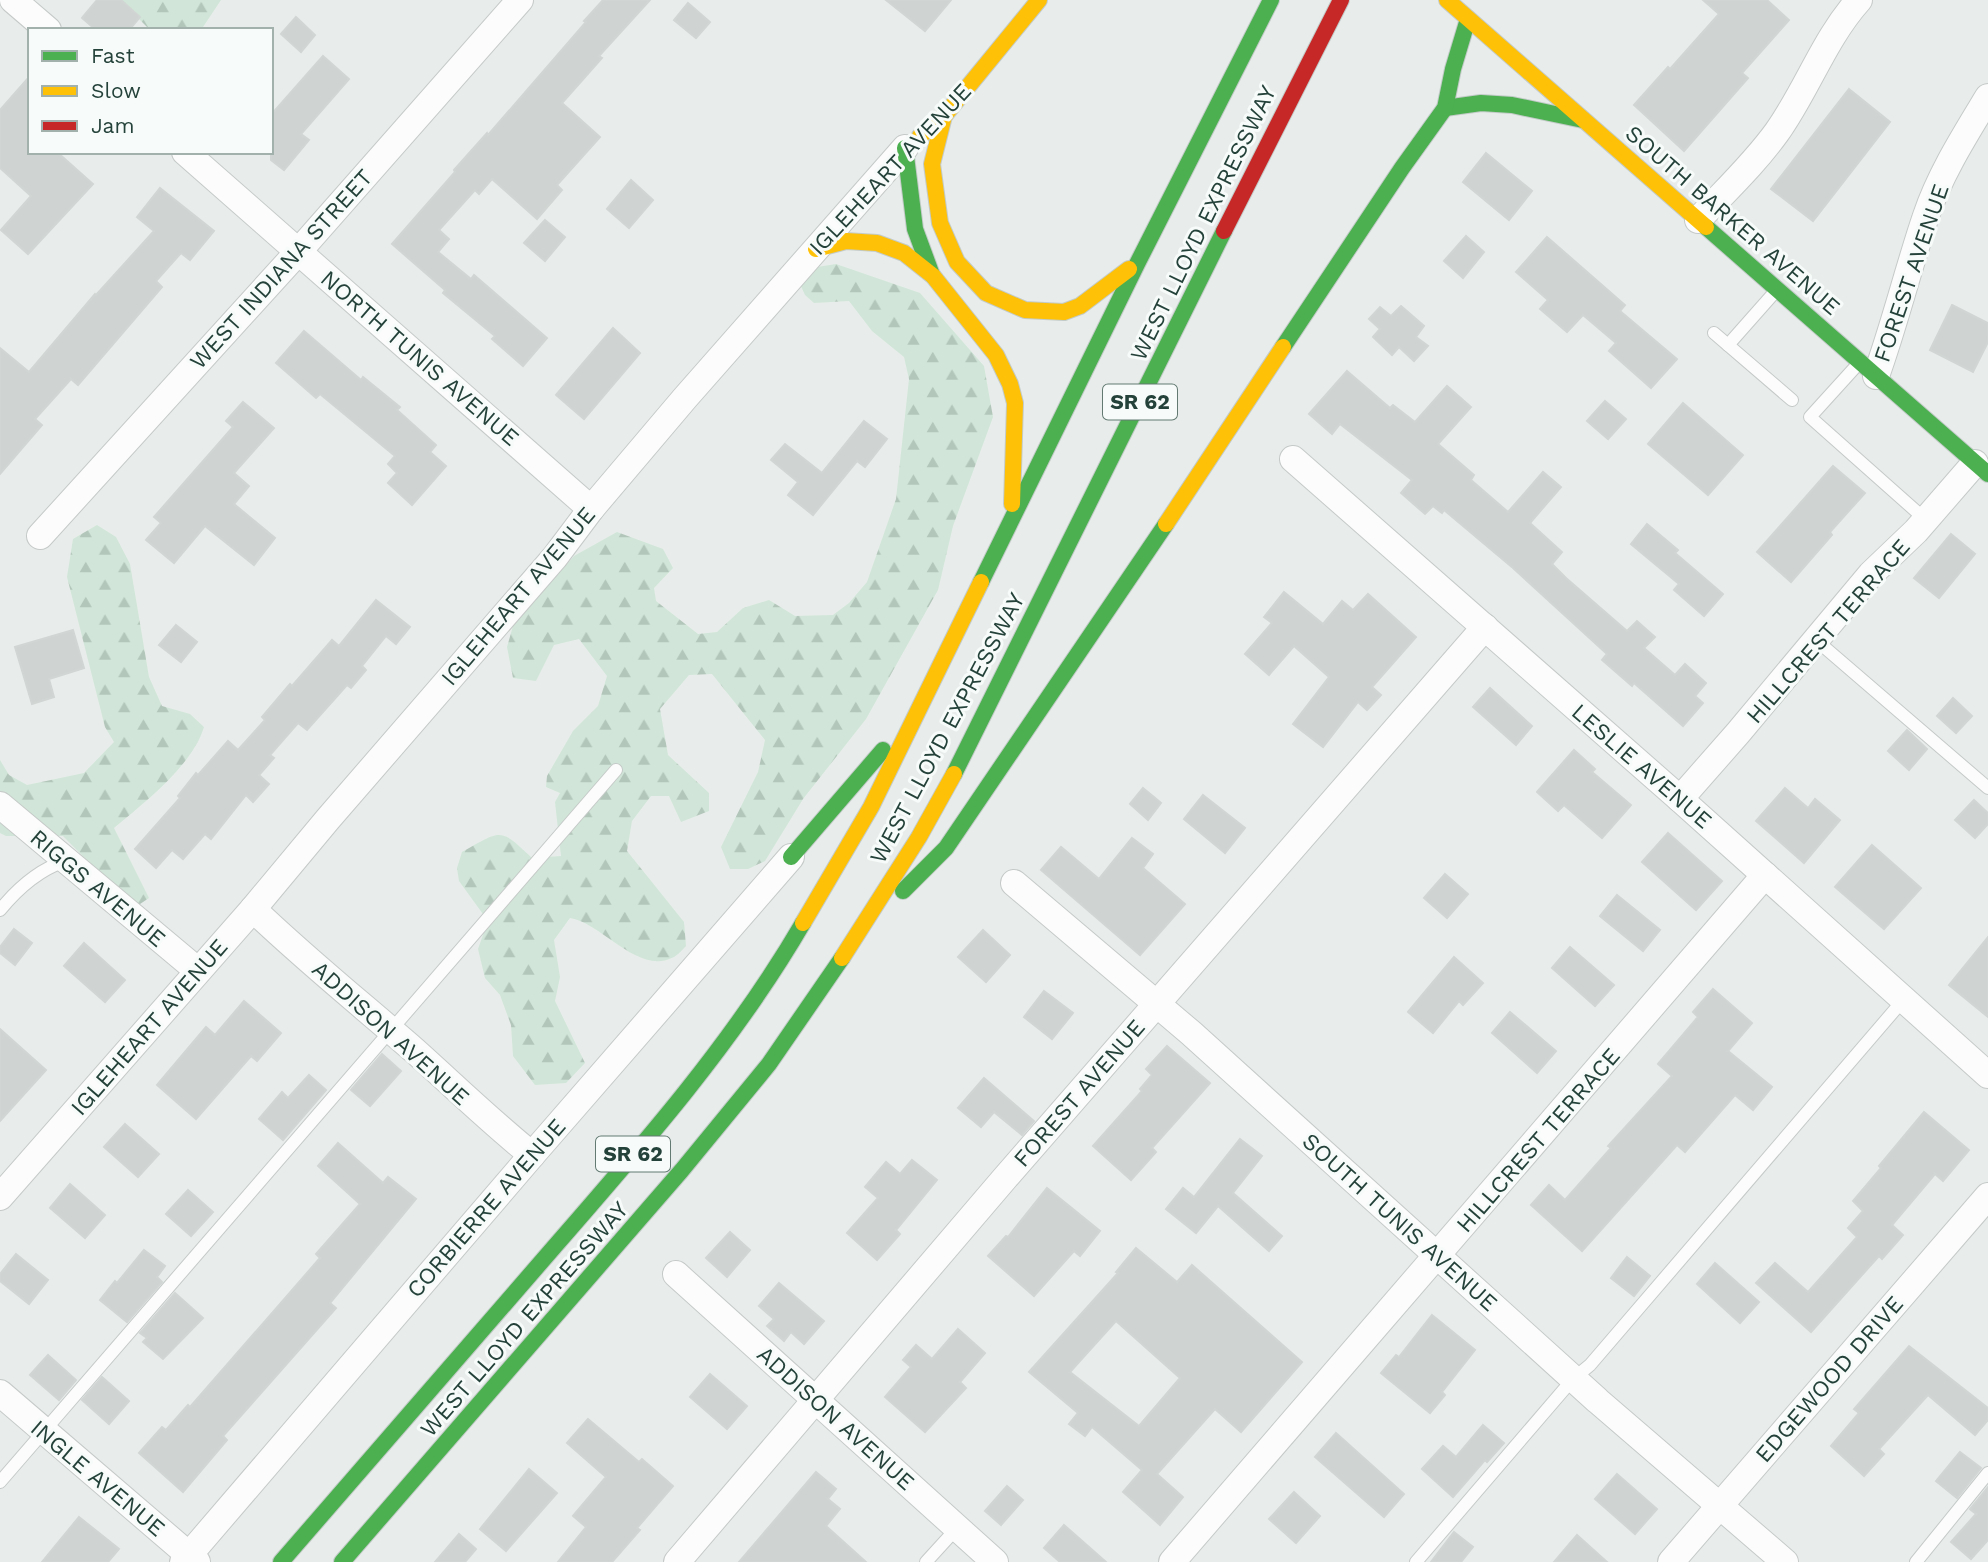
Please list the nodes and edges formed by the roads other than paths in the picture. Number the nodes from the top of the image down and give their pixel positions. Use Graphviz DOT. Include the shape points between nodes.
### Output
graph roads {
  1 [pos="13,0"];
  2 [pos="520,0"];
  3 [pos="1039,0"];
  4 [pos="1271,0"];
  5 [pos="1341,0"];
  6 [pos="1447,0"];
  7 [pos="1859,0"];
  8 [pos="1468,19"];
  9 [pos="46,28"];
  10 [pos="1988,97"];
  11 [pos="1445,108"];
  12 [pos="944,116"];
  13 [pos="1583,120"];
  14 [pos="905,148"];
  15 [pos="187,154"];
  16 [pos="1698,220"];
  17 [pos="816,248"];
  18 [pos="298,252"];
  19 [pos="1137,264"];
  20 [pos="933,276"];
  21 [pos="1777,289"];
  22 [pos="1714,333"];
  23 [pos="1728,345"];
  24 [pos="1868,369"];
  25 [pos="1792,400"];
  26 [pos="1293,459"];
  27 [pos="1982,468"];
  28 [pos="591,509"];
  29 [pos="1012,518"];
  30 [pos="1926,520"];
  31 [pos="40,536"];
  32 [pos="1485,628"];
  33 [pos="1816,640"];
  34 [pos="922,703"];
  35 [pos="616,770"];
  36 [pos="1988,788"];
  37 [pos="1680,799"];
  38 [pos="0,805"];
  39 [pos="792,857"];
  40 [pos="65,861"];
  41 [pos="1765,875"];
  42 [pos="1014,883"];
  43 [pos="253,909"];
  44 [pos="0,910"];
  45 [pos="857,937"];
  46 [pos="197,970"];
  47 [pos="1905,999"];
  48 [pos="1156,1006"];
  49 [pos="390,1030"];
  50 [pos="1988,1075"];
  51 [pos="532,1155"];
  52 [pos="1988,1196"];
  53 [pos="0,1197"];
  54 [pos="1437,1256"];
  55 [pos="676,1274"];
  56 [pos="1573,1378"];
  57 [pos="0,1393"];
  58 [pos="816,1400"];
  59 [pos="43,1431"];
  60 [pos="1988,1473"];
  61 [pos="0,1482"];
  62 [pos="1720,1506"];
  63 [pos="957,1528"];
  64 [pos="189,1559"];
  65 [pos="281,1562"];
  66 [pos="342,1562"];
  67 [pos="677,1562"];
  68 [pos="926,1562"];
  69 [pos="995,1562"];
  70 [pos="1172,1562"];
  71 [pos="1416,1562"];
  72 [pos="1671,1562"];
  73 [pos="1785,1562"];
  74 [pos="1916,1562"];
  1 -- 9 [label="street"];
  2 -- 18 [label="street, WEST INDIANA STREET"];
  3 -- 12 [label="main road, IGLEHEART AVENUE"];
  4 -- 19 [label="main road, WEST LLOYD EXPRESSWAY / SR 62"];
  5 -- 45 [label="main road, WEST LLOYD EXPRESSWAY / SR 62" via="965,753"];
  6 -- 8 [label="main road, SOUTH BARKER AVENUE"];
  7 -- 16 [label="street" via="1777,131"];
  8 -- 11 [label="main road"];
  8 -- 13 [label="main road, SOUTH BARKER AVENUE"];
  10 -- 24 [label="street, FOREST AVENUE" via="1941,180 1890,336"];
  11 -- 13 [label="main road" via="1501,104"];
  11 -- 45 [label="main road" via="946,848"];
  12 -- 14 [label="main road, IGLEHEART AVENUE"];
  12 -- 19 [label="main road" via="932,164 940,223 957,262 986,293 1024,310 1064,312 1080,306"];
  13 -- 16 [label="main road, SOUTH BARKER AVENUE"];
  14 -- 17 [label="street, IGLEHEART AVENUE"];
  14 -- 20 [label="main road" via="912,220"];
  15 -- 18 [label="street, NORTH TUNIS AVENUE"];
  16 -- 21 [label="main road, SOUTH BARKER AVENUE"];
  17 -- 20 [label="main road" via="846,241 877,243 904,253"];
  17 -- 28 [label="street, IGLEHEART AVENUE"];
  18 -- 28 [label="street, NORTH TUNIS AVENUE"];
  18 -- 31 [label="street, WEST INDIANA STREET"];
  19 -- 29 [label="main road, WEST LLOYD EXPRESSWAY / SR 62"];
  20 -- 29 [label="main road" via="996,355 1010,384 1015,403"];
  21 -- 23 [label="lane"];
  21 -- 24 [label="main road, SOUTH BARKER AVENUE"];
  22 -- 23 [label="lane"];
  23 -- 25 [label="lane"];
  24 -- 27 [label="main road, SOUTH BARKER AVENUE"];
  24 -- 30 [label="lane" via="1811,417"];
  26 -- 32 [label="street, LESLIE AVENUE"];
  27 -- 30 [label="street, HILLCREST TERRACE"];
  28 -- 43 [label="street, IGLEHEART AVENUE"];
  29 -- 34 [label="main road, WEST LLOYD EXPRESSWAY / SR 62"];
  30 -- 33 [label="street, HILLCREST TERRACE" via="1871,574"];
  32 -- 37 [label="street, LESLIE AVENUE"];
  32 -- 48 [label="street, FOREST AVENUE"];
  33 -- 36 [label="lane"];
  33 -- 37 [label="street, HILLCREST TERRACE"];
  34 -- 39 [label="main road"];
  34 -- 65 [label="main road, WEST LLOYD EXPRESSWAY / SR 62" via="871,807 789,948 708,1064"];
  35 -- 49 [label="lane"];
  37 -- 41 [label="street, LESLIE AVENUE"];
  38 -- 40 [label="street, RIGGS AVENUE"];
  39 -- 51 [label="street, CORBIERRE AVENUE"];
  40 -- 44 [label="lane" via="47,867"];
  40 -- 46 [label="street, RIGGS AVENUE"];
  41 -- 47 [label="street, LESLIE AVENUE"];
  41 -- 54 [label="street, HILLCREST TERRACE"];
  42 -- 48 [label="street, SOUTH TUNIS AVENUE"];
  43 -- 46 [label="street, IGLEHEART AVENUE"];
  43 -- 49 [label="street, ADDISON AVENUE"];
  45 -- 66 [label="main road, WEST LLOYD EXPRESSWAY / SR 62" via="769,1064 682,1170"];
  46 -- 53 [label="street, IGLEHEART AVENUE"];
  47 -- 50 [label="street, LESLIE AVENUE"];
  47 -- 56 [label="lane" via="1590,1365"];
  48 -- 54 [label="street, SOUTH TUNIS AVENUE"];
  48 -- 58 [label="street, FOREST AVENUE"];
  49 -- 51 [label="street, ADDISON AVENUE"];
  49 -- 59 [label="lane"];
  51 -- 64 [label="street, CORBIERRE AVENUE"];
  52 -- 62 [label="street, EDGEWOOD DRIVE"];
  54 -- 56 [label="street, SOUTH TUNIS AVENUE"];
  54 -- 70 [label="street, HILLCREST TERRACE"];
  55 -- 58 [label="street, ADDISON AVENUE"];
  56 -- 62 [label="street, SOUTH TUNIS AVENUE"];
  56 -- 71 [label="lane"];
  57 -- 59 [label="street, INGLE AVENUE"];
  58 -- 63 [label="street, ADDISON AVENUE"];
  58 -- 67 [label="street, FOREST AVENUE"];
  59 -- 61 [label="lane"];
  59 -- 64 [label="street, INGLE AVENUE"];
  60 -- 74 [label="lane"];
  62 -- 72 [label="street, EDGEWOOD DRIVE"];
  62 -- 73 [label="street, SOUTH TUNIS AVENUE"];
  63 -- 68 [label="lane"];
  63 -- 69 [label="street, ADDISON AVENUE"];
}
